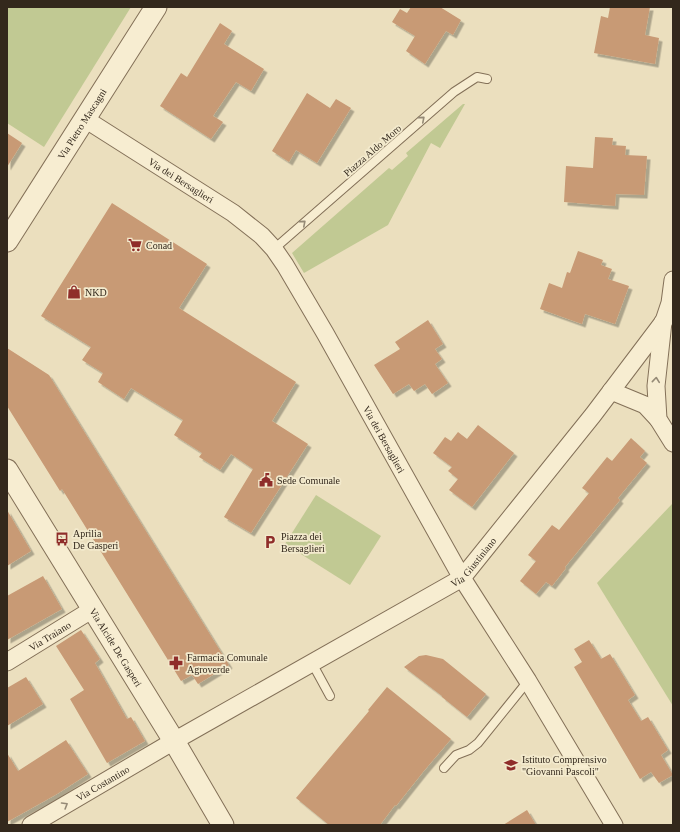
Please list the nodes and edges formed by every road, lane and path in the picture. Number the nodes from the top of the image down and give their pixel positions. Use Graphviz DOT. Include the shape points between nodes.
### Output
graph roads {
  1 [pos="156,7"];
  2 [pos="487,79"];
  3 [pos="85,119"];
  4 [pos="7,241"];
  5 [pos="274,249"];
  6 [pos="673,280"];
  7 [pos="664,321"];
  8 [pos="611,391"];
  9 [pos="658,419"];
  10 [pos="673,443"];
  11 [pos="8,473"];
  12 [pos="462,578"];
  13 [pos="93,609"];
  14 [pos="7,662"];
  15 [pos="312,663"];
  16 [pos="528,681"];
  17 [pos="330,696"];
  18 [pos="174,741"];
  19 [pos="444,768"];
  20 [pos="31,825"];
  21 [pos="223,825"];
  22 [pos="614,825"];
  1 -- 3 [label="street, Via Pietro Mascagni"];
  5 -- 2 [label="lane, Piazza Aldo Moro, one-way" via="454,92 478,77"];
  3 -- 4 [label="street, Via Pietro Mascagni"];
  3 -- 5 [label="street, Via dei Bersaglieri" via="241,218"];
  5 -- 12 [label="street, Via dei Bersaglieri" via="325,333"];
  6 -- 7 [label="street, Via Giustiniano" via="670,303"];
  7 -- 8 [label="street, Via Giustiniano"];
  9 -- 7 [label="street, one-way" via="656,386"];
  8 -- 9 [label="street" via="645,405"];
  8 -- 12 [label="street, Via Giustiniano"];
  9 -- 10 [label="street"];
  11 -- 13 [label="street, Via Alcide De Gasperi"];
  12 -- 15 [label="street, Via Giustiniano"];
  12 -- 16 [label="street, Via dei Bersaglieri"];
  13 -- 14 [label="street, Via Traiano"];
  13 -- 18 [label="street, Via Alcide De Gasperi"];
  15 -- 17 [label="lane"];
  15 -- 18 [label="street, Via Giustiniano"];
  16 -- 19 [label="lane" via="478,743 456,755"];
  16 -- 22 [label="street, Via dei Bersaglieri"];
  20 -- 18 [label="street, Via Costantino, one-way"];
  18 -- 21 [label="street, Via Alcide De Gasperi"];
}
